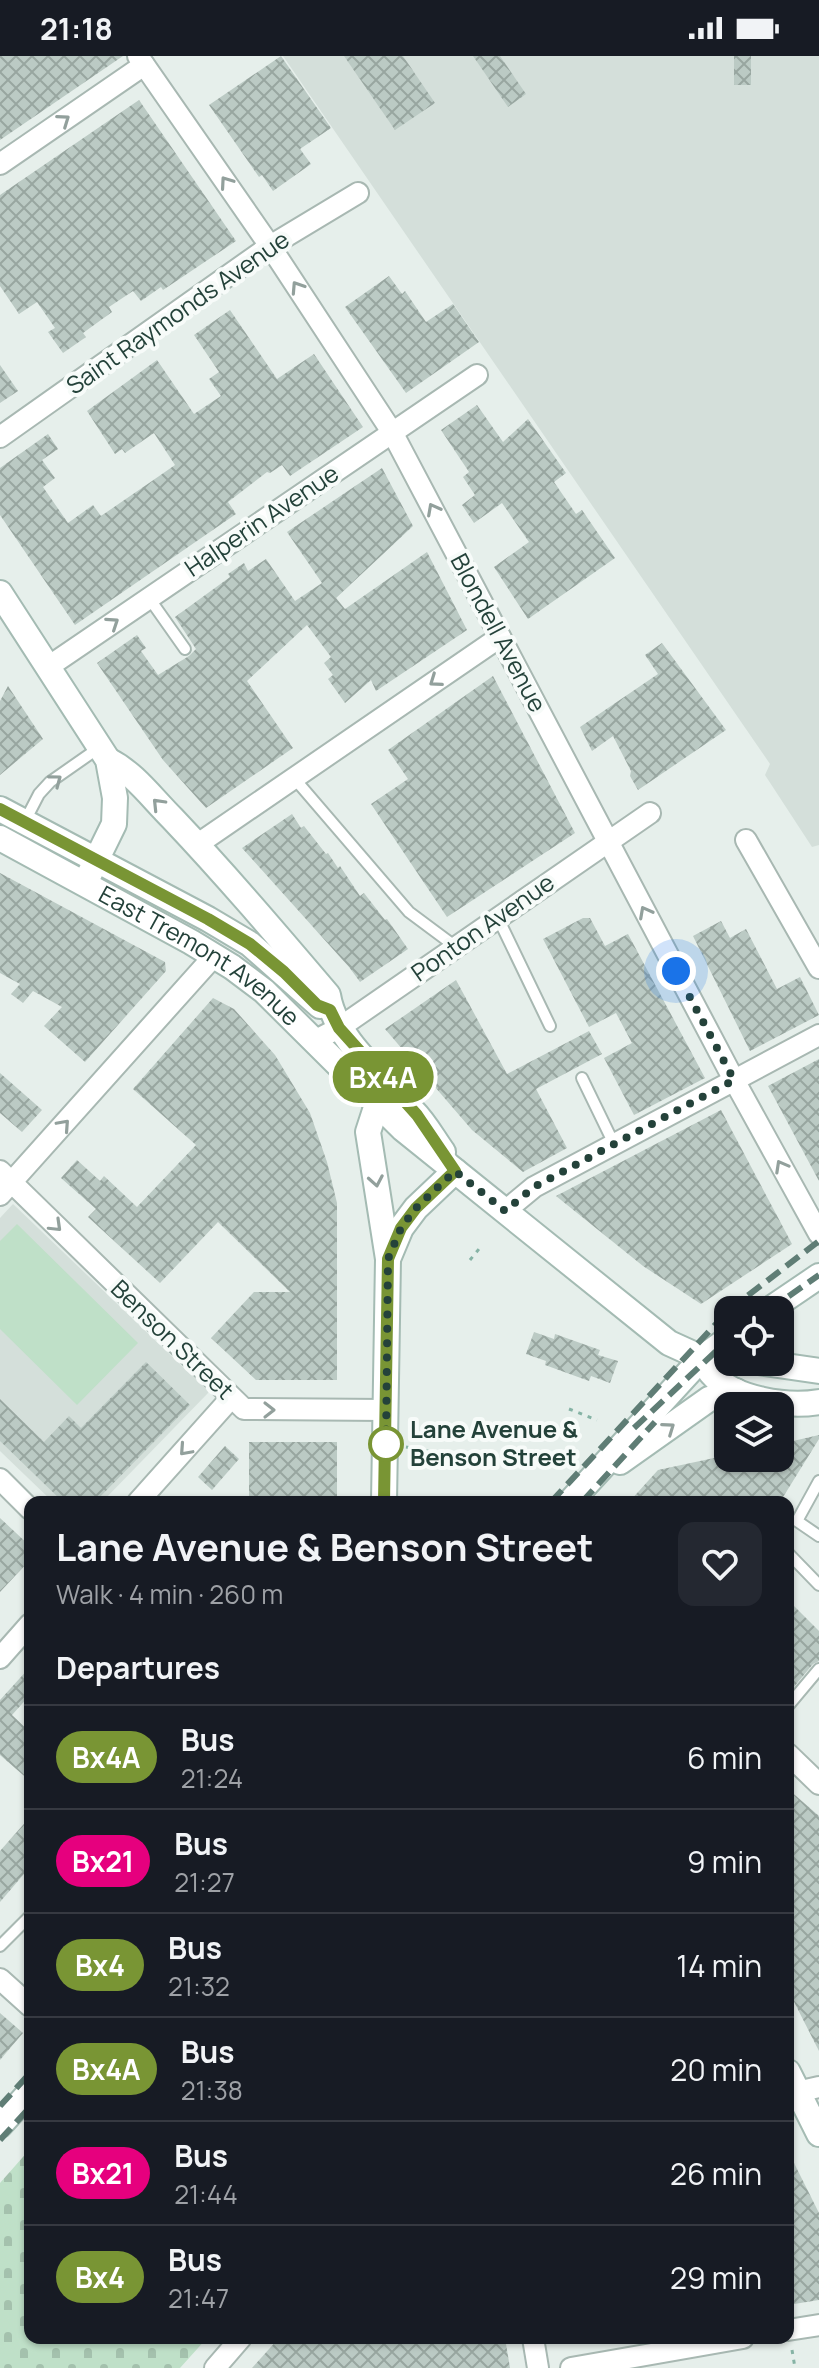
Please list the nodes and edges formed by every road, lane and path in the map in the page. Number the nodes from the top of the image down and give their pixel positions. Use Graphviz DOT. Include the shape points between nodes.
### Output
graph roads {
  1 [pos="141,60"];
  2 [pos="0,164"];
  3 [pos="358,193"];
  4 [pos="270,246"];
  5 [pos="477,375"];
  6 [pos="392,432"];
  7 [pos="0,437"];
  8 [pos="0,593"];
  9 [pos="149,598"];
  10 [pos="500,637"];
  11 [pos="185,649"];
  12 [pos="48,667"];
  13 [pos="104,754"];
  14 [pos="294,778"];
  15 [pos="0,809"];
  16 [pos="650,813"];
  17 [pos="24,823"];
  18 [pos="0,838"];
  19 [pos="746,840"];
  20 [pos="608,842"];
  21 [pos="198,844"];
  22 [pos="97,860"];
  23 [pos="84,884"];
  24 [pos="498,918"];
  25 [pos="456,947"];
  26 [pos="214,956"];
  27 [pos="819,968"];
  28 [pos="334,1019"];
  29 [pos="550,1026"];
  30 [pos="819,1035"];
  31 [pos="314,1041"];
  32 [pos="582,1078"];
  33 [pos="386,1080"];
  34 [pos="734,1080"];
  35 [pos="376,1105"];
  36 [pos="614,1144"];
  37 [pos="455,1171"];
  38 [pos="4,1183"];
  39 [pos="505,1211"];
  40 [pos="819,1234"];
  41 [pos="479,1249"];
  42 [pos="388,1259"];
  43 [pos="470,1260"];
  44 [pos="819,1276"];
  45 [pos="790,1296"];
  46 [pos="714,1349"];
  47 [pos="702,1358"];
  48 [pos="714,1358"];
  49 [pos="794,1367"];
  50 [pos="819,1371"];
  51 [pos="736,1391"];
  52 [pos="231,1398"];
  53 [pos="819,1402"];
  54 [pos="569,1409"];
  55 [pos="385,1410"];
  56 [pos="597,1420"];
  57 [pos="386,1443"];
  58 [pos="481,1461"];
  59 [pos="0,1479"];
  60 [pos="819,1481"];
  61 [pos="576,1495"];
  62 [pos="143,1496"];
  63 [pos="384,1496"];
  64 [pos="24,1503"];
  65 [pos="819,1536"];
  66 [pos="794,1559"];
  67 [pos="819,1585"];
  68 [pos="24,1631"];
  69 [pos="0,1658"];
  70 [pos="819,1669"];
  71 [pos="794,1699"];
  72 [pos="794,1760"];
  73 [pos="819,1784"];
  74 [pos="24,1922"];
  75 [pos="0,1946"];
  76 [pos="0,1979"];
  77 [pos="24,2001"];
  78 [pos="798,2086"];
  79 [pos="24,2099"];
  80 [pos="0,2125"];
  81 [pos="819,2134"];
  82 [pos="819,2325"];
  83 [pos="794,2329"];
  84 [pos="236,2344"];
  85 [pos="534,2344"];
  86 [pos="709,2344"];
  87 [pos="215,2368"];
  88 [pos="538,2368"];
  89 [pos="571,2368"];
  2 -- 1 [label="street, one-way"];
  4 -- 1 [label="street, Blondell Avenue, one-way"];
  3 -- 4 [label="street, Saint Raymonds Avenue"];
  6 -- 4 [label="street, Blondell Avenue, one-way"];
  4 -- 7 [label="street, Saint Raymonds Avenue"];
  5 -- 6 [label="street, Halperin Avenue"];
  6 -- 9 [label="street, Halperin Avenue"];
  10 -- 6 [label="street, Blondell Avenue, one-way"];
  8 -- 12 [label="main road" via="12,620"];
  9 -- 11 [label="lane"];
  12 -- 9 [label="street, Halperin Avenue, one-way"];
  10 -- 14 [label="street, one-way"];
  10 -- 20 [label="street, Blondell Avenue"];
  12 -- 13 [label="main road"];
  17 -- 13 [label="lane, one-way" via="50,782"];
  21 -- 13 [label="main road, one-way" via="126,769"];
  13 -- 22 [label="main road" via="115,798 114,824"];
  14 -- 21 [label="street"];
  14 -- 25 [label="lane" via="409,912"];
  15 -- 17 [label="main road, East Tremont Avenue"];
  16 -- 20 [label="street, Ponton Avenue"];
  17 -- 22 [label="main road, East Tremont Avenue"];
  18 -- 23 [label="main road, East Tremont Avenue"];
  19 -- 27 [label="street"];
  20 -- 24 [label="street, Ponton Avenue"];
  34 -- 20 [label="street, Blondell Avenue, one-way"];
  21 -- 28 [label="main road" via="328,995"];
  22 -- 23 [label="main road"];
  22 -- 28 [label="main road, East Tremont Avenue" via="250,944"];
  23 -- 26 [label="main road, East Tremont Avenue"];
  24 -- 25 [label="street, Ponton Avenue"];
  24 -- 29 [label="lane"];
  25 -- 28 [label="street, Ponton Avenue"];
  26 -- 31 [label="main road, East Tremont Avenue" via="264,991"];
  38 -- 26 [label="street, one-way"];
  28 -- 31 [label="street, Ponton Avenue"];
  28 -- 33 [label="main road, East Tremont Avenue"];
  30 -- 34 [label="street"];
  31 -- 35 [label="main road, East Tremont Avenue"];
  32 -- 36 [label="lane"];
  33 -- 35 [label="main road"];
  33 -- 37 [label="main road, East Tremont Avenue"];
  34 -- 36 [label="street"];
  40 -- 34 [label="street, Blondell Avenue, one-way"];
  35 -- 37 [label="main road, East Tremont Avenue"];
  35 -- 42 [label="main road, one-way" via="368,1132"];
  36 -- 39 [label="street" via="534,1187"];
  37 -- 39 [label="main road, East Tremont Avenue"];
  37 -- 42 [label="main road" via="416,1208"];
  38 -- 52 [label="street, Benson Street, one-way"];
  39 -- 47 [label="main road, East Tremont Avenue" via="669,1343"];
  41 -- 43 [label="path"];
  42 -- 55 [label="main road"];
  44 -- 45 [label="main road"];
  46 -- 47 [label="main road"];
  47 -- 48 [label="main road"];
  47 -- 51 [label="main road" via="712,1375"];
  47 -- 61 [label="main road"];
  49 -- 50 [label="main road"];
  51 -- 53 [label="main road" via="778,1402"];
  61 -- 51 [label="main road, one-way" via="709,1399"];
  52 -- 55 [label="street, Benson Street, one-way" via="244,1409"];
  52 -- 62 [label="street, one-way"];
  54 -- 56 [label="path"];
  55 -- 57 [label="main road"];
  57 -- 58 [label="path"];
  57 -- 63 [label="main road"];
  59 -- 64 [label="street"];
  60 -- 65 [label="lane" via="797,1521"];
  66 -- 67 [label="lane"];
  68 -- 69 [label="street"];
  70 -- 71 [label="lane"];
  72 -- 73 [label="street"];
  74 -- 75 [label="lane"];
  76 -- 77 [label="street"];
  78 -- 81 [label="main road"];
  79 -- 80 [label="main road"];
  82 -- 83 [label="street"];
  84 -- 87 [label="street"];
  85 -- 88 [label="street"];
  86 -- 89 [label="street"];
}
